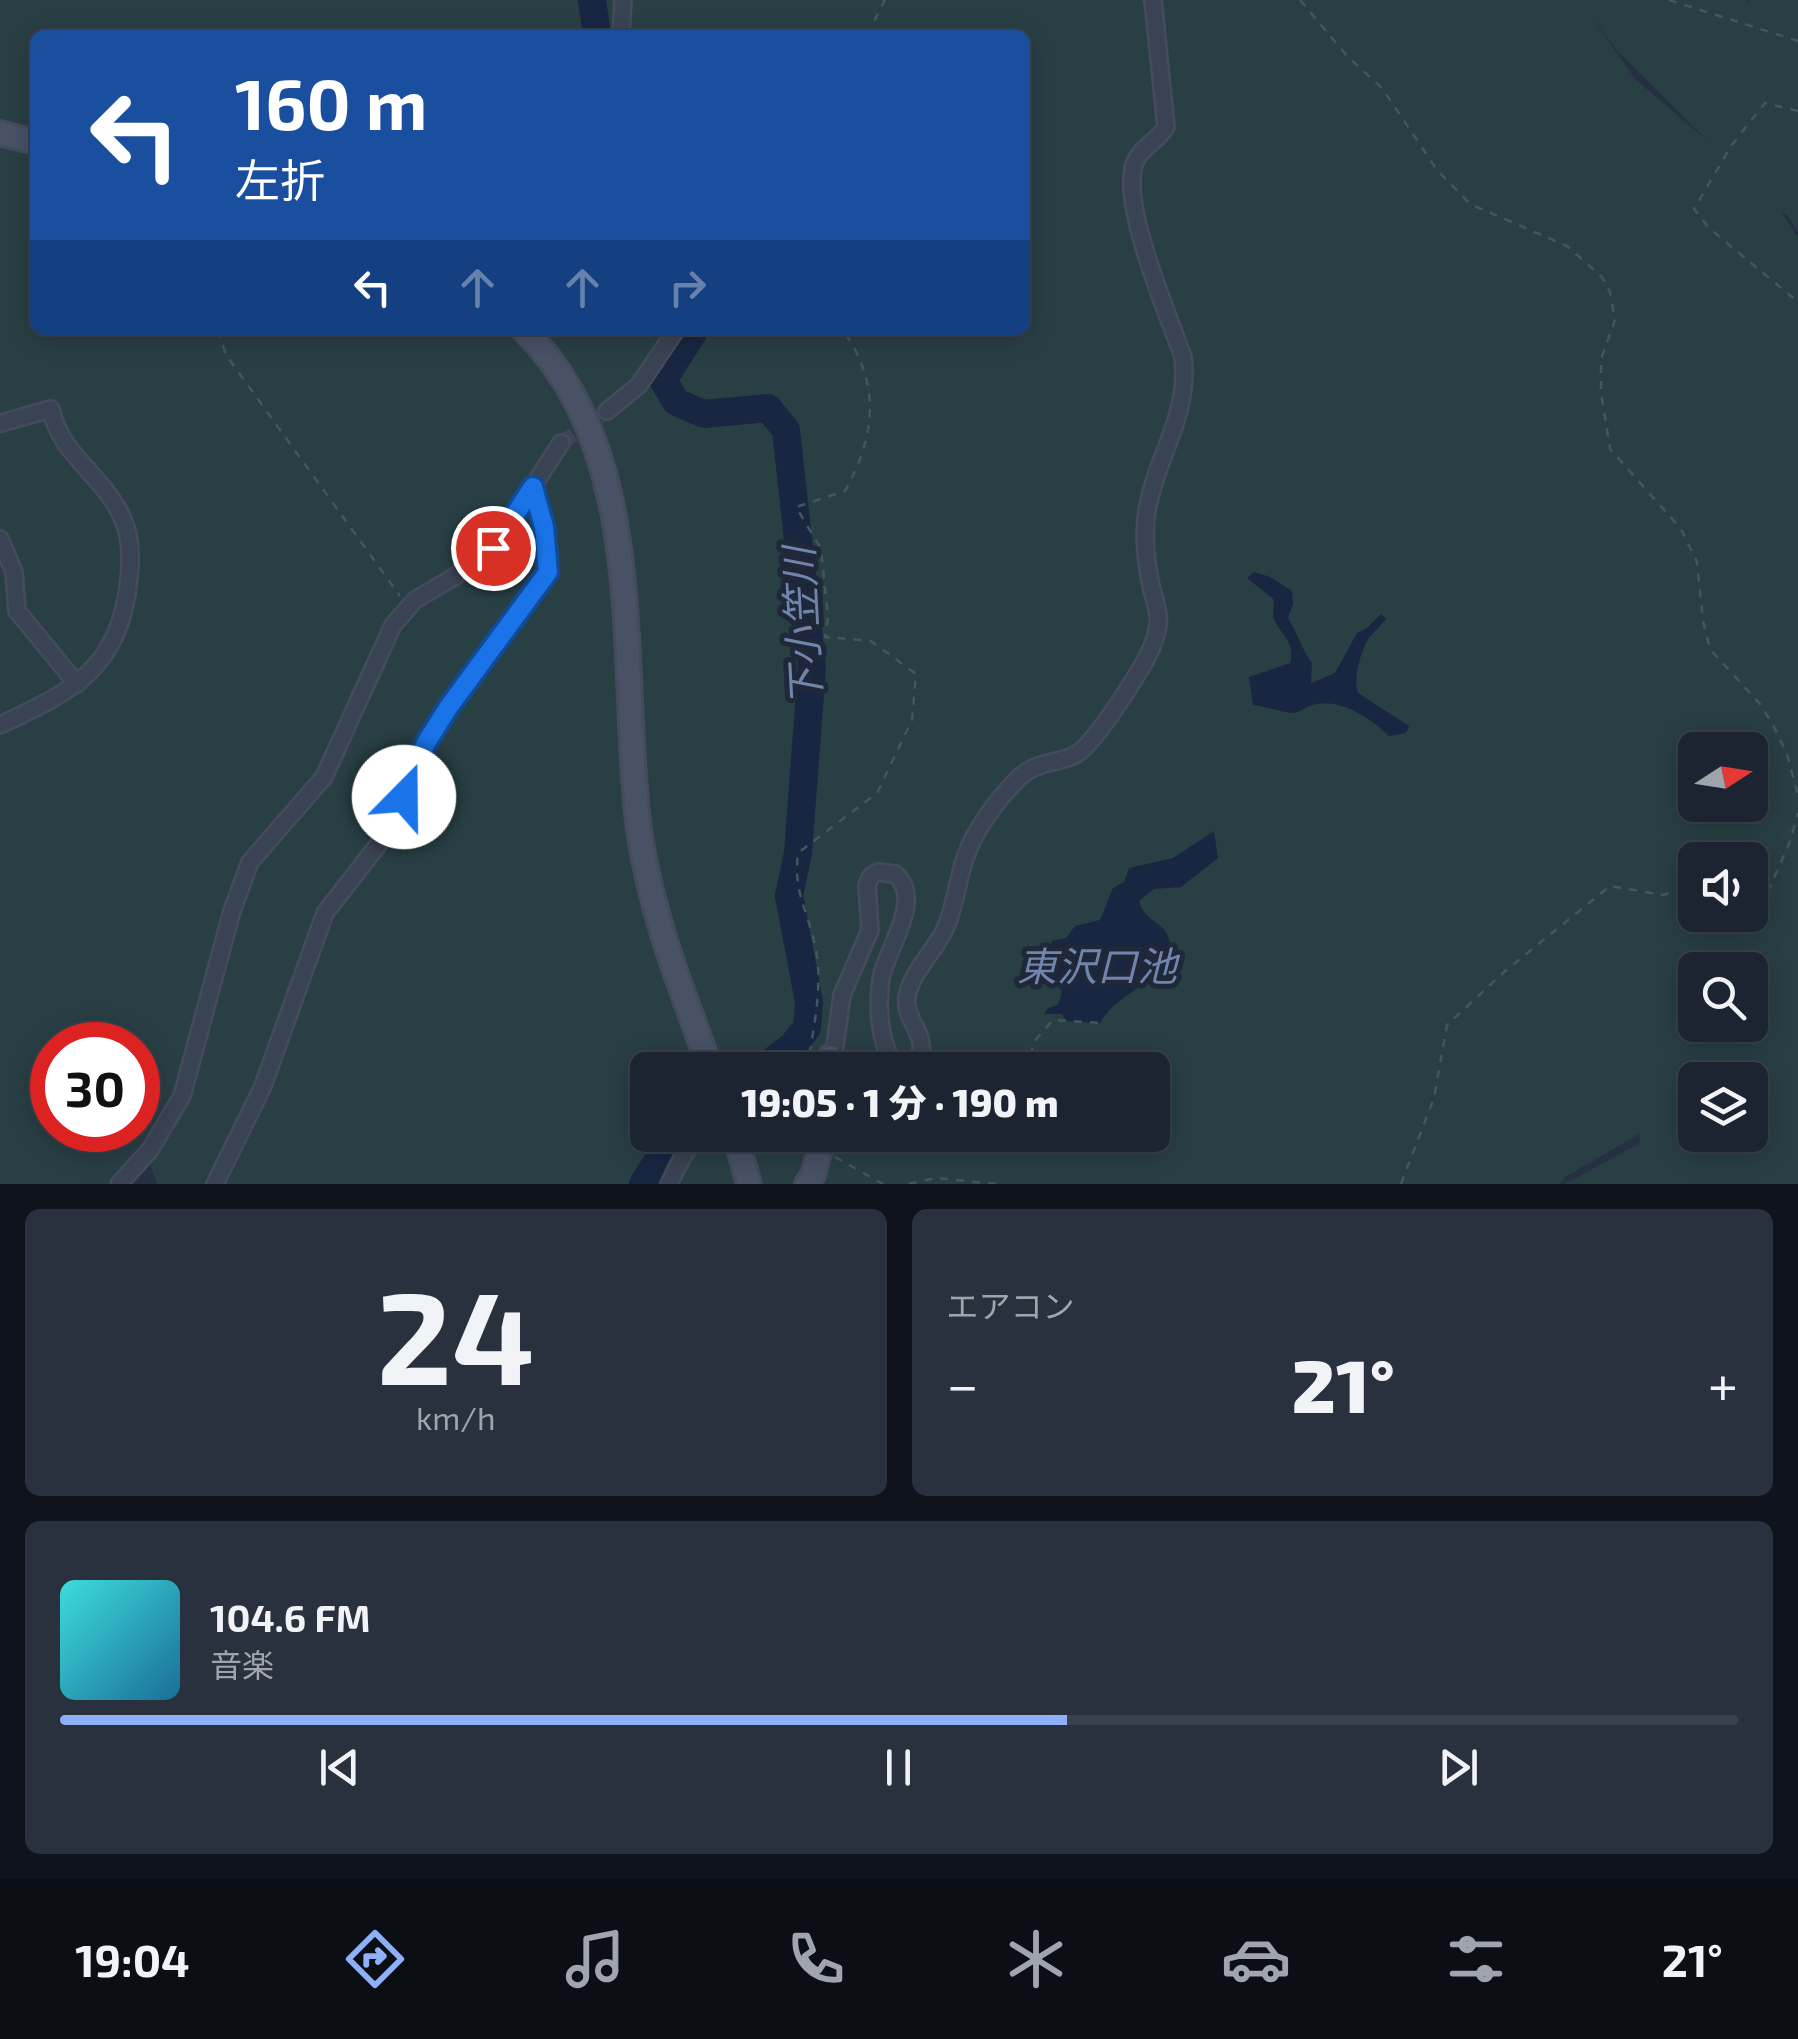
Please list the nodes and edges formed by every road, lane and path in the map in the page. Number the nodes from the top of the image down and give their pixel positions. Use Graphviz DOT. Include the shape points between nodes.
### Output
graph roads {
  1 [pos="623,0"];
  2 [pos="885,0"];
  3 [pos="1153,0"];
  4 [pos="1300,0"];
  5 [pos="1670,0"];
  6 [pos="621,30"];
  7 [pos="870,30"];
  8 [pos="1798,41"];
  9 [pos="1798,111"];
  10 [pos="0,133"];
  11 [pos="30,141"];
  12 [pos="1798,302"];
  13 [pos="220,335"];
  14 [pos="528,335"];
  15 [pos="673,335"];
  16 [pos="846,335"];
  17 [pos="608,411"];
  18 [pos="1,424"];
  19 [pos="561,444"];
  20 [pos="533,487"];
  21 [pos="0,540"];
  22 [pos="408,608"];
  23 [pos="76,684"];
  24 [pos="0,725"];
  25 [pos="1798,796"];
  26 [pos="1798,813"];
  27 [pos="1768,888"];
  28 [pos="1678,891"];
  29 [pos="1100,1024"];
  30 [pos="704,1052"];
  31 [pos="810,1052"];
  32 [pos="833,1052"];
  33 [pos="887,1052"];
  34 [pos="921,1052"];
  35 [pos="1030,1052"];
  36 [pos="685,1152"];
  37 [pos="826,1152"];
  38 [pos="840,1152"];
  39 [pos="119,1184"];
  40 [pos="215,1184"];
  41 [pos="668,1184"];
  42 [pos="807,1184"];
  43 [pos="883,1184"];
  44 [pos="909,1184"];
  45 [pos="996,1184"];
  46 [pos="1401,1184"];
  1 -- 6 [label="street"];
  2 -- 7 [label="path"];
  3 -- 34 [label="street" via="1166,128 1136,159 1130,181 1186,380 1146,517 1160,611 1156,638 1100,732 1075,755 1022,775 970,845 943,932 908,992"];
  4 -- 25 [label="path" via="1382,88 1437,170 1470,204 1567,246 1602,277 1615,320 1602,358 1610,450 1681,529 1697,562 1710,649 1760,704 1787,754"];
  5 -- 8 [label="path"];
  9 -- 12 [label="path" via="1765,103 1694,209"];
  10 -- 11 [label="street"];
  13 -- 22 [label="path" via="226,356"];
  14 -- 30 [label="street" via="578,406 610,496 639,828 665,946"];
  15 -- 17 [label="street" via="640,386"];
  16 -- 31 [label="path" via="872,392 864,451 845,492 796,507 821,550 824,638 871,640 916,674 912,720 878,794 798,853 795,876 819,988"];
  18 -- 23 [label="street" via="52,408 64,444 126,522 131,557 116,640"];
  19 -- 20 [label="street"];
  20 -- 22 [label="street" via="493,548"];
  20 -- 40 [label="street" via="548,572 448,708 385,836 325,913 263,1086"];
  21 -- 23 [label="street" via="14,572 17,611"];
  22 -- 39 [label="street" via="393,625 324,777 250,862 182,1096 150,1150"];
  23 -- 24 [label="street"];
  26 -- 27 [label="path"];
  28 -- 46 [label="path" via="1663,895 1610,886 1447,1026 1434,1098"];
  29 -- 35 [label="path" via="1053,1020"];
  32 -- 33 [label="street" via="842,995 870,930 867,885 878,872 896,874 906,889 879,1006"];
  36 -- 41 [label="street"];
  37 -- 42 [label="street"];
  38 -- 43 [label="path"];
  44 -- 45 [label="path" via="934,1178"];
}
